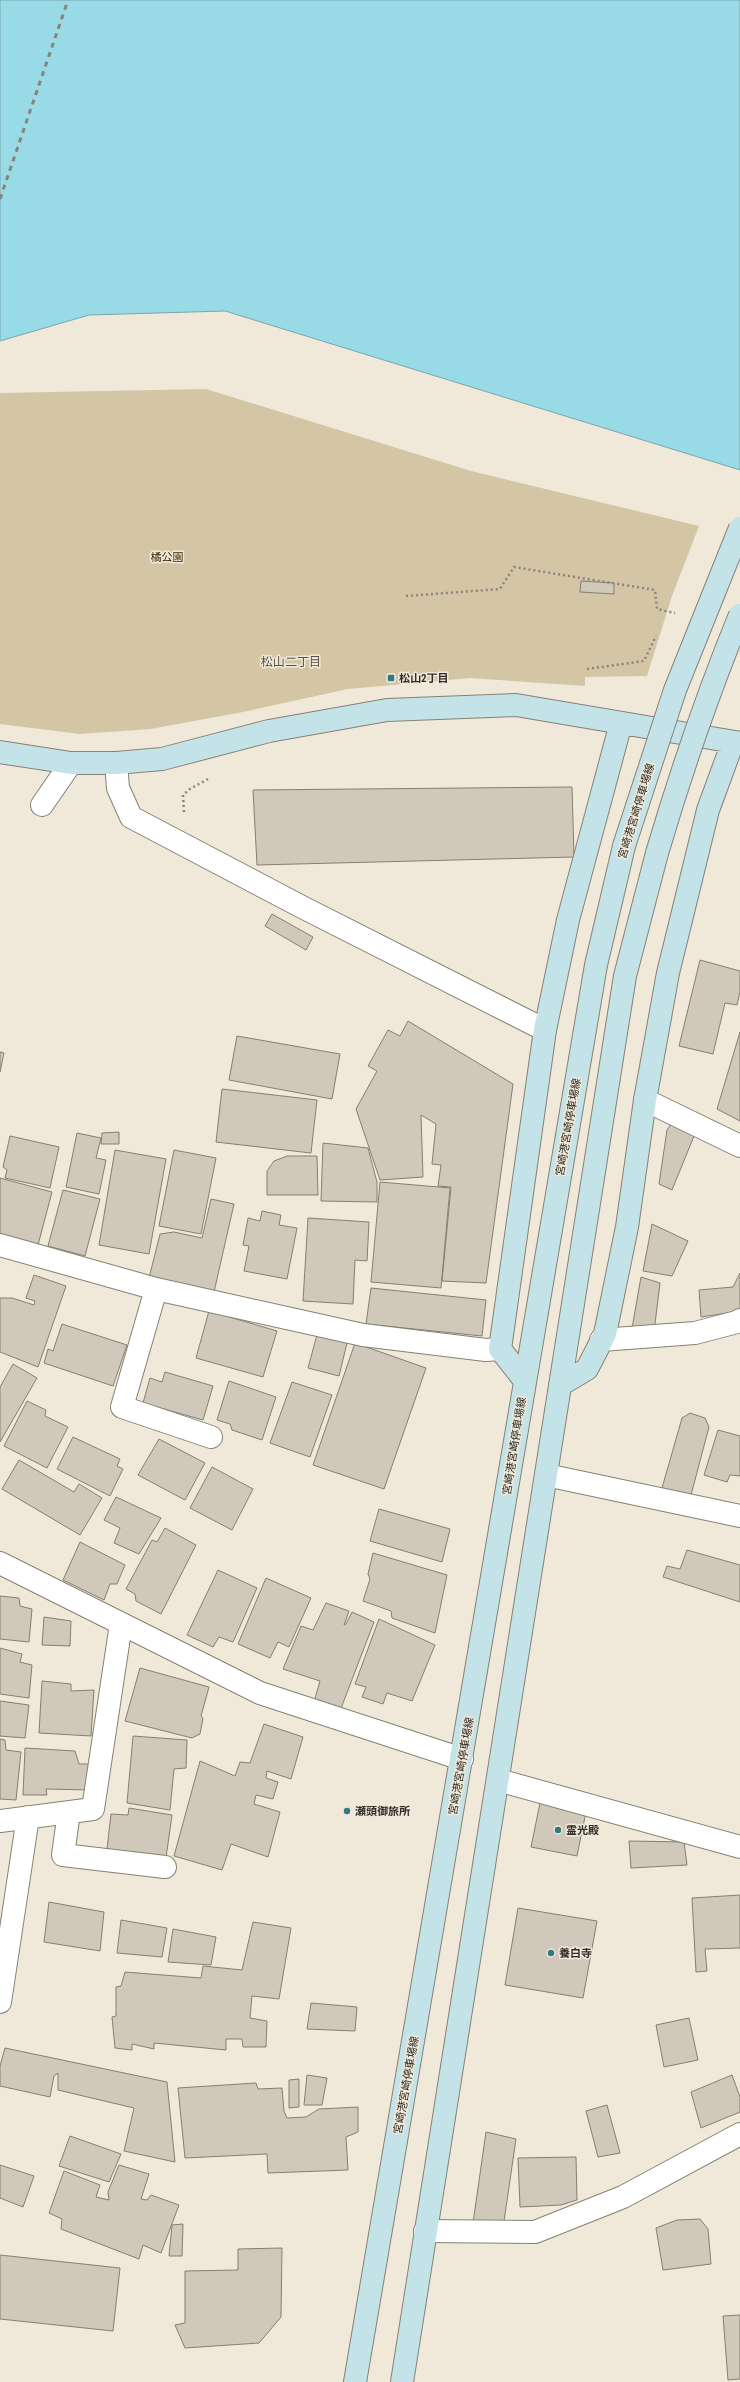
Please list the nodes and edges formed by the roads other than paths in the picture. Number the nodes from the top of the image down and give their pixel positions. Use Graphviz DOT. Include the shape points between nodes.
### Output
graph roads {
  1 [pos="740,528"];
  2 [pos="740,615"];
  3 [pos="621,723"];
  4 [pos="736,742"];
  5 [pos="0,752"];
  6 [pos="71,763"];
  7 [pos="116,763"];
  8 [pos="42,805"];
  9 [pos="545,1030"];
  10 [pos="644,1100"];
  11 [pos="740,1146"];
  12 [pos="0,1245"];
  13 [pos="156,1289"];
  14 [pos="740,1320"];
  15 [pos="601,1340"];
  16 [pos="500,1349"];
  17 [pos="525,1381"];
  18 [pos="560,1384"];
  19 [pos="211,1437"];
  20 [pos="546,1475"];
  21 [pos="740,1516"];
  22 [pos="0,1563"];
  23 [pos="121,1624"];
  24 [pos="462,1759"];
  25 [pos="498,1780"];
  26 [pos="69,1812"];
  27 [pos="28,1817"];
  28 [pos="0,1821"];
  29 [pos="740,1847"];
  30 [pos="165,1867"];
  31 [pos="0,2002"];
  32 [pos="740,2134"];
  33 [pos="425,2230"];
  34 [pos="355,2382"];
  35 [pos="402,2382"];
  1 -- 17 [label="main road, 宮崎港宮崎停車場線, bridge" via="668,712 624,846 596,965"];
  2 -- 18 [label="main road, bridge" via="708,694 683,766 625,976"];
  3 -- 4 [label="main road"];
  3 -- 7 [label="main road" via="516,705 387,710 269,731 162,759"];
  3 -- 9 [label="main road" via="568,920"];
  4 -- 10 [label="main road" via="708,810 670,965"];
  5 -- 6 [label="main road"];
  6 -- 7 [label="main road"];
  6 -- 8 [label="street"];
  7 -- 9 [label="street" via="118,788 131,817"];
  9 -- 16 [label="main road"];
  10 -- 11 [label="street"];
  10 -- 15 [label="main road" via="627,1228 605,1334"];
  12 -- 13 [label="street"];
  13 -- 16 [label="street" via="363,1335 486,1350"];
  13 -- 19 [label="street" via="122,1407"];
  14 -- 15 [label="street" via="695,1333"];
  15 -- 18 [label="main road" via="587,1369"];
  16 -- 17 [label="main road"];
  17 -- 24 [label="main road, 宮崎港宮崎停車場線"];
  18 -- 20 [label="main road"];
  20 -- 21 [label="street"];
  20 -- 25 [label="main road"];
  22 -- 23 [label="street"];
  23 -- 24 [label="street" via="260,1693"];
  23 -- 26 [label="street" via="93,1809"];
  24 -- 34 [label="main road, 宮崎港宮崎停車場線"];
  25 -- 29 [label="street"];
  25 -- 33 [label="main road"];
  26 -- 27 [label="street"];
  26 -- 30 [label="street" via="63,1855"];
  27 -- 28 [label="street"];
  27 -- 31 [label="street"];
  32 -- 33 [label="street" via="623,2197 535,2232"];
  33 -- 35 [label="main road"];
}
